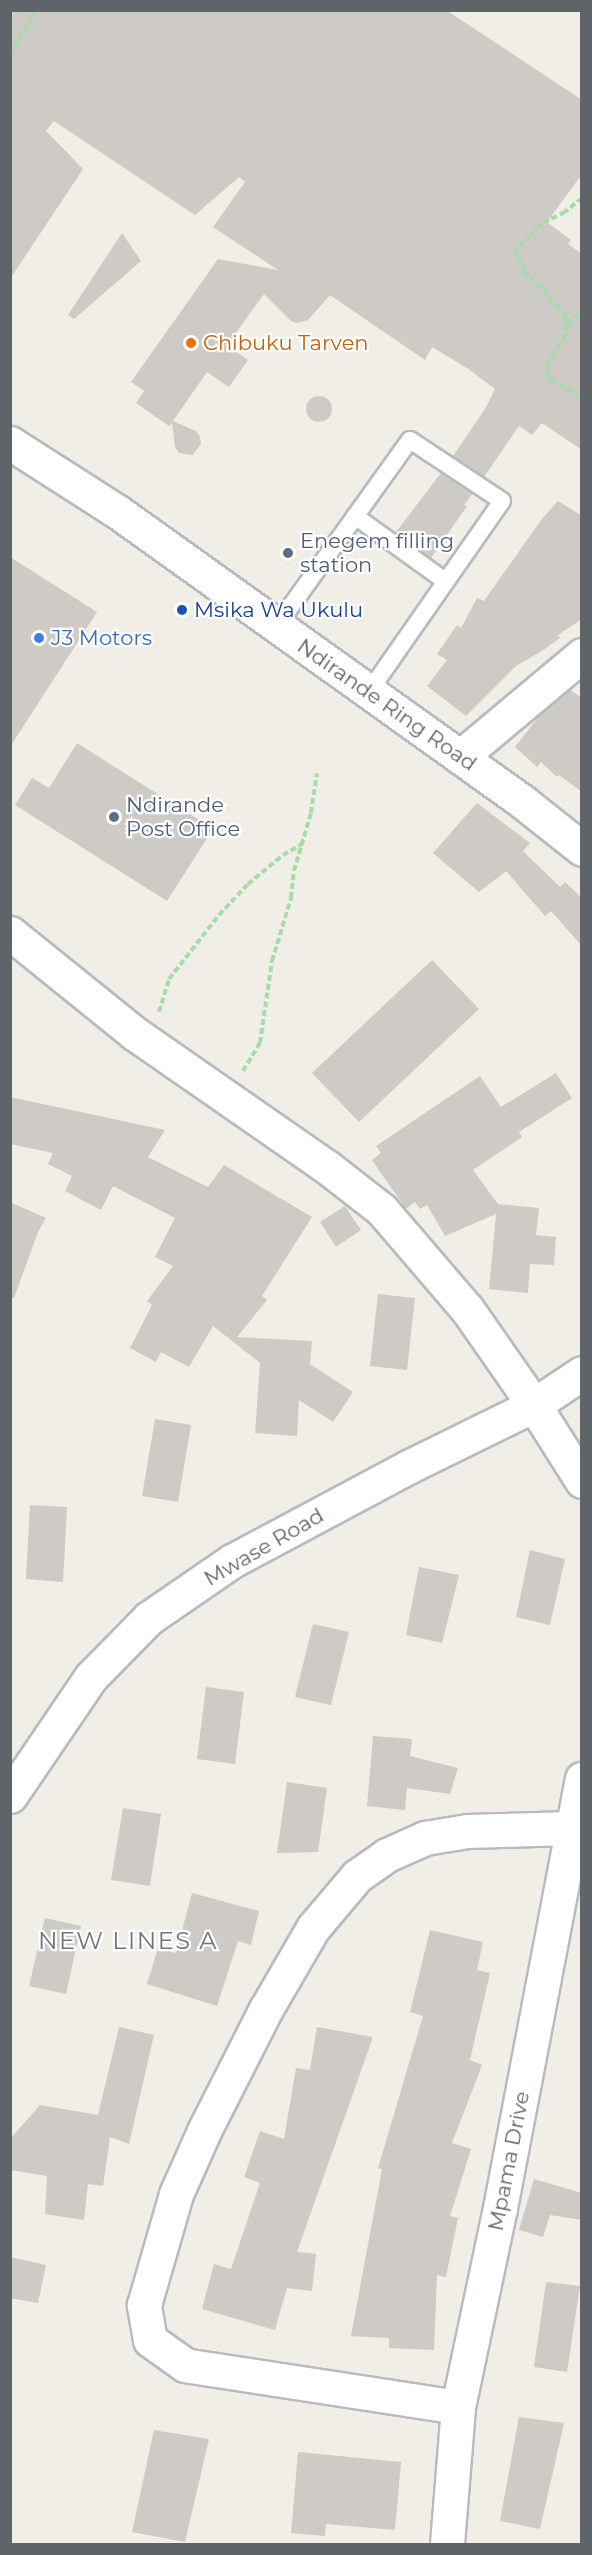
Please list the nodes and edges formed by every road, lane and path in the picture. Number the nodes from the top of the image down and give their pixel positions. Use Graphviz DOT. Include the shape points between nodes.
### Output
graph roads {
  1 [pos="37,10"];
  2 [pos="10,56"];
  3 [pos="582,198"];
  4 [pos="582,312"];
  5 [pos="567,323"];
  6 [pos="582,397"];
  7 [pos="10,443"];
  8 [pos="355,516"];
  9 [pos="445,581"];
  10 [pos="276,627"];
  11 [pos="582,655"];
  12 [pos="369,692"];
  13 [pos="460,757"];
  14 [pos="317,773"];
  15 [pos="302,844"];
  16 [pos="582,849"];
  17 [pos="10,933"];
  18 [pos="158,1013"];
  19 [pos="228,1097"];
  20 [pos="582,1373"];
  21 [pos="534,1405"];
  22 [pos="582,1481"];
  23 [pos="582,1779"];
  24 [pos="10,1796"];
  25 [pos="572,1828"];
  26 [pos="458,2407"];
  27 [pos="447,2544"];
  1 -- 2 [label="path"];
  3 -- 5 [label="path" via="542,223 515,252 524,271 565,314"];
  4 -- 5 [label="path"];
  5 -- 6 [label="path" via="565,335 548,363 547,375"];
  7 -- 10 [label="street, Ndirande Ring Road" via="118,512"];
  8 -- 9 [label="lane"];
  8 -- 9 [label="lane" via="410,440 502,501"];
  8 -- 10 [label="lane"];
  9 -- 12 [label="lane"];
  10 -- 12 [label="street, Ndirande Ring Road"];
  11 -- 13 [label="street"];
  12 -- 13 [label="street, Ndirande Ring Road"];
  13 -- 16 [label="street, Ndirande Ring Road"];
  14 -- 15 [label="path"];
  15 -- 18 [label="path" via="248,884 219,915 169,979"];
  15 -- 19 [label="path" via="272,961 260,1043"];
  17 -- 19 [label="street" via="135,1033"];
  19 -- 21 [label="street" via="382,1210 467,1309"];
  20 -- 21 [label="street, Mwase Road"];
  21 -- 22 [label="street"];
  21 -- 24 [label="street, Mwase Road" via="232,1561 149,1618 91,1677"];
  23 -- 25 [label="street, Mpama Drive"];
  25 -- 26 [label="street, Mpama Drive"];
  25 -- 26 [label="street" via="466,1831 425,1838 387,1855 357,1876 313,1928 266,2009 204,2131 176,2194 144,2305 150,2340 185,2365"];
  26 -- 27 [label="street, Mpama Drive"];
}
